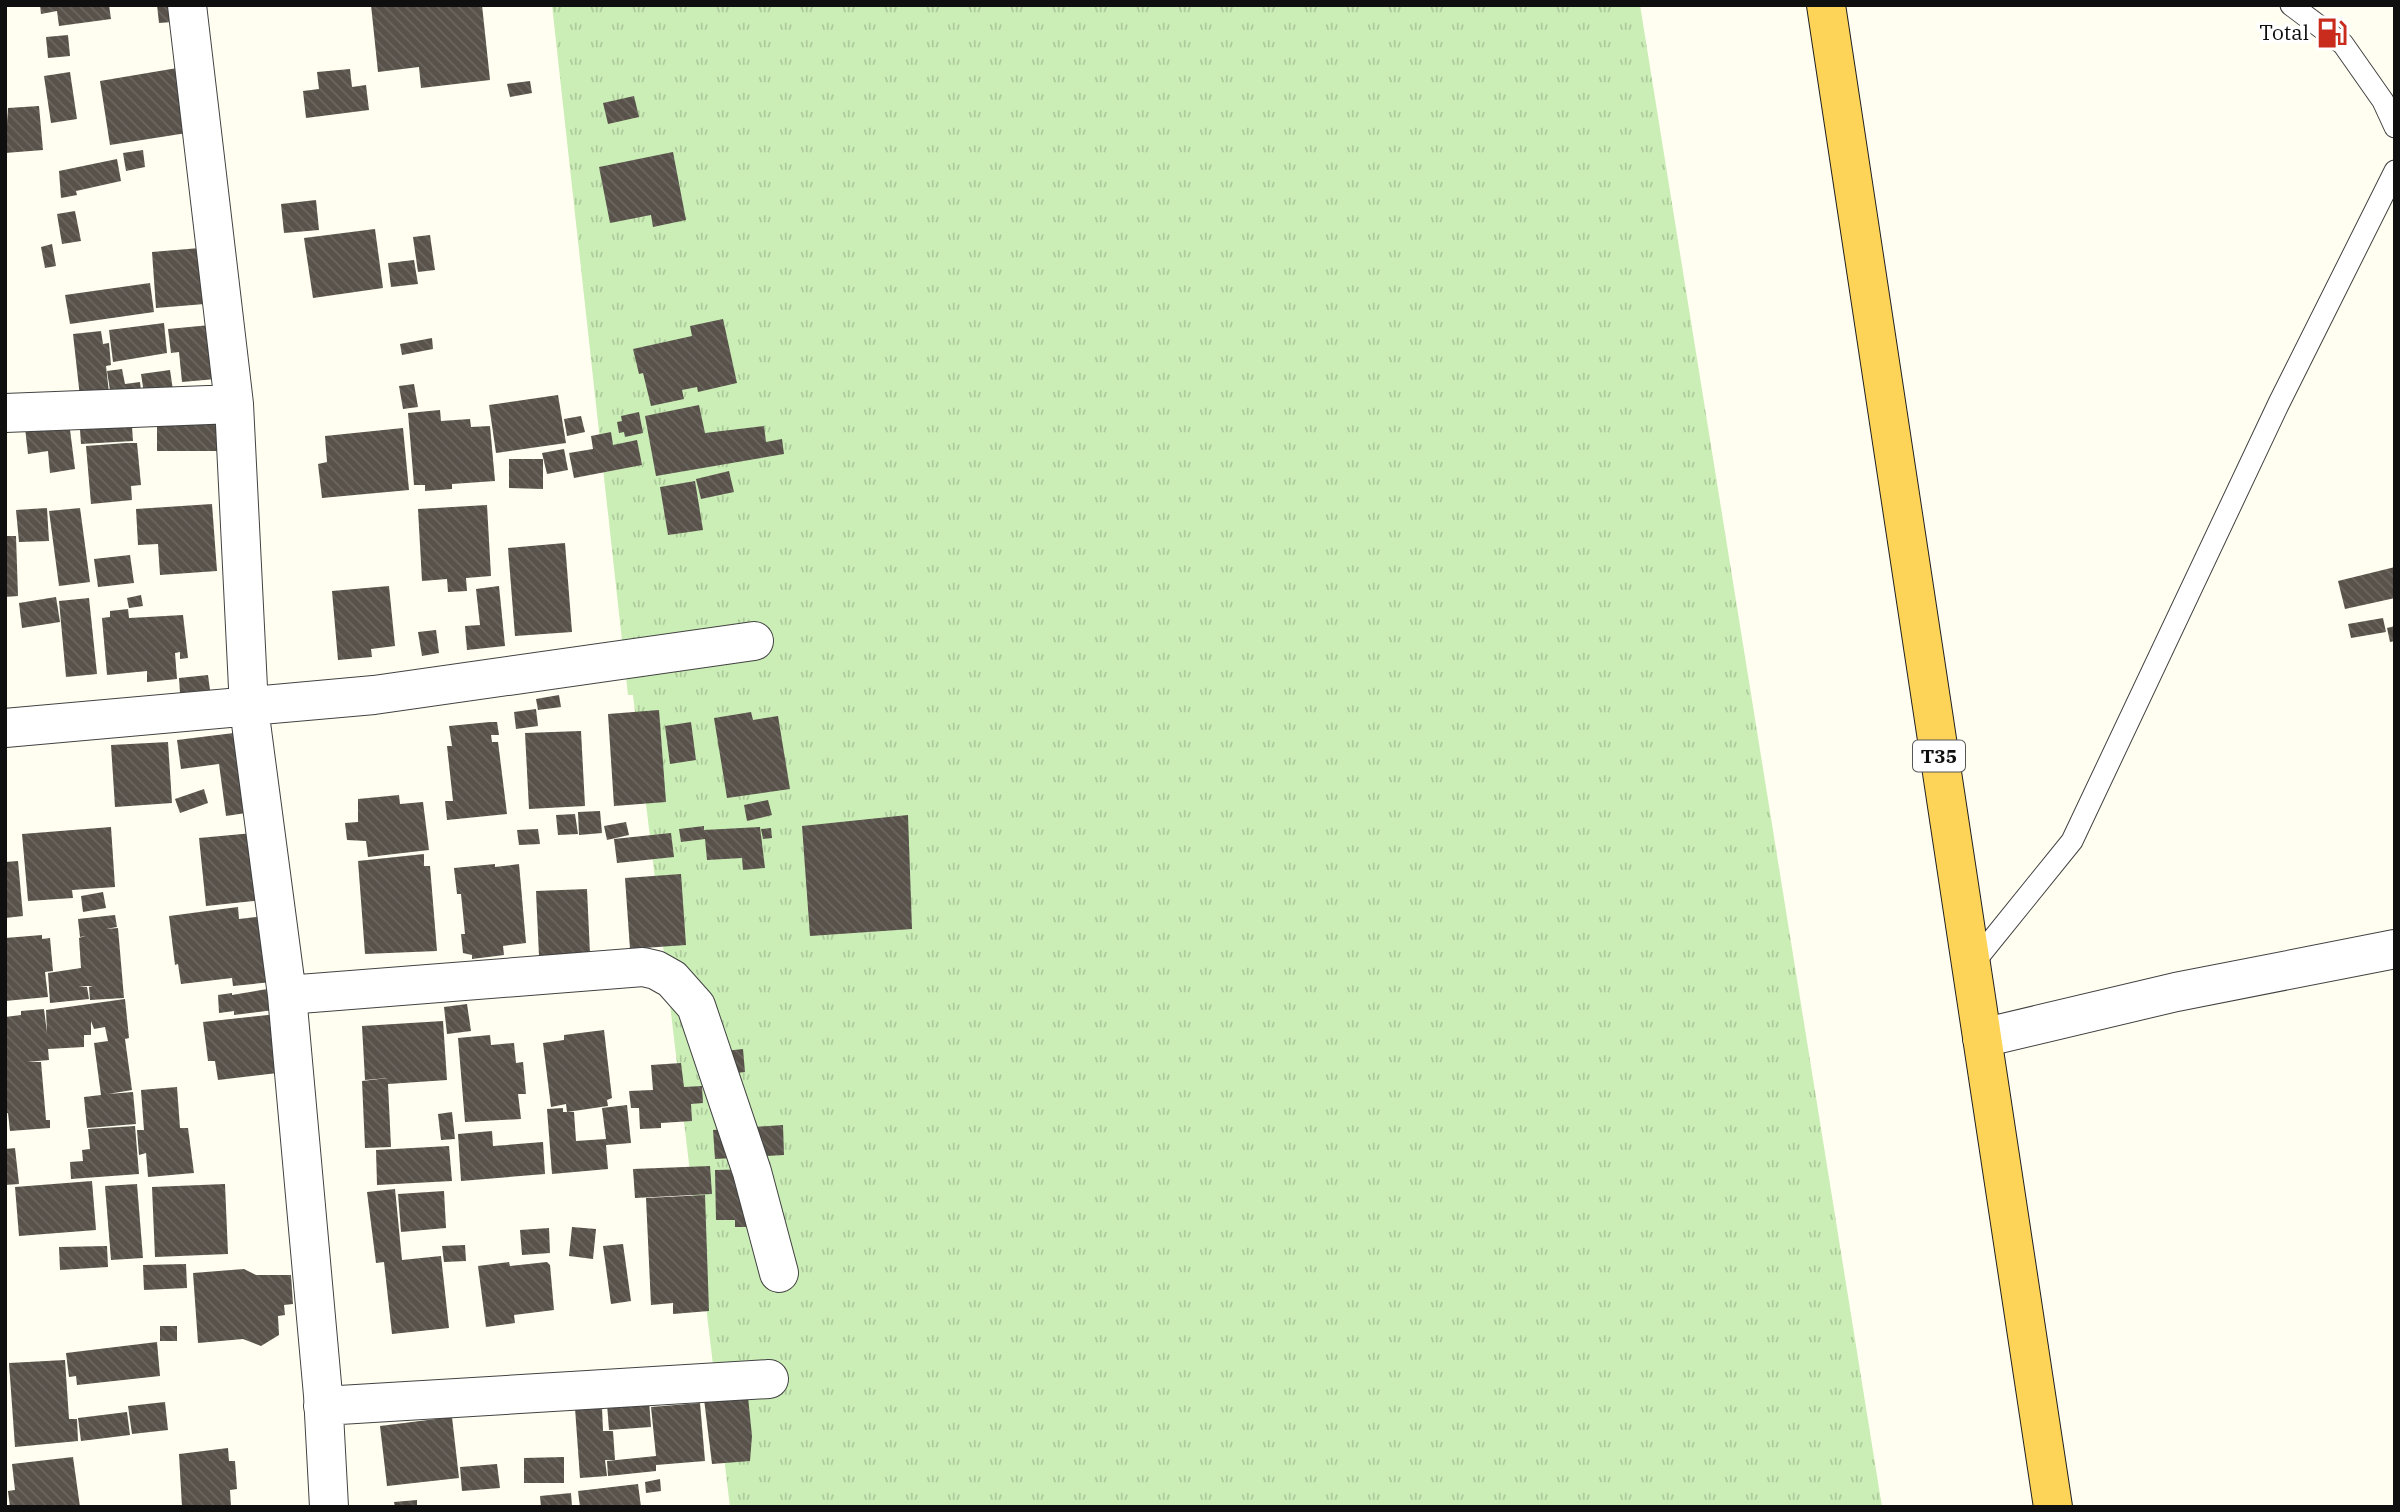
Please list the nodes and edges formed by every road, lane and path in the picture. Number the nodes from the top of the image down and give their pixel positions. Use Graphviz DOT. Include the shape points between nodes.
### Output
graph roads {
  1 [pos="187,5"];
  2 [pos="1826,5"];
  3 [pos="2291,5"];
  4 [pos="2395,127"];
  5 [pos="2395,171"];
  6 [pos="234,404"];
  7 [pos="5,413"];
  8 [pos="754,641"];
  9 [pos="249,708"];
  10 [pos="5,728"];
  11 [pos="2395,949"];
  12 [pos="1971,966"];
  13 [pos="287,995"];
  14 [pos="1982,1038"];
  15 [pos="779,1273"];
  16 [pos="769,1380"];
  17 [pos="323,1406"];
  18 [pos="329,1507"];
  19 [pos="2053,1507"];
  1 -- 6 [label="street"];
  2 -- 12 [label="highway, T35"];
  3 -- 4 [label="lane" via="2343,44 2383,101"];
  5 -- 12 [label="lane" via="2278,403 2072,841"];
  6 -- 7 [label="street"];
  6 -- 9 [label="street"];
  8 -- 9 [label="street" via="374,695"];
  9 -- 10 [label="street"];
  9 -- 13 [label="street"];
  11 -- 14 [label="street" via="2176,992"];
  12 -- 14 [label="highway, T35"];
  13 -- 15 [label="street" via="643,967 672,979 695,1006 752,1172"];
  13 -- 17 [label="street"];
  14 -- 19 [label="highway, T35"];
  16 -- 17 [label="street"];
  17 -- 18 [label="street"];
}
